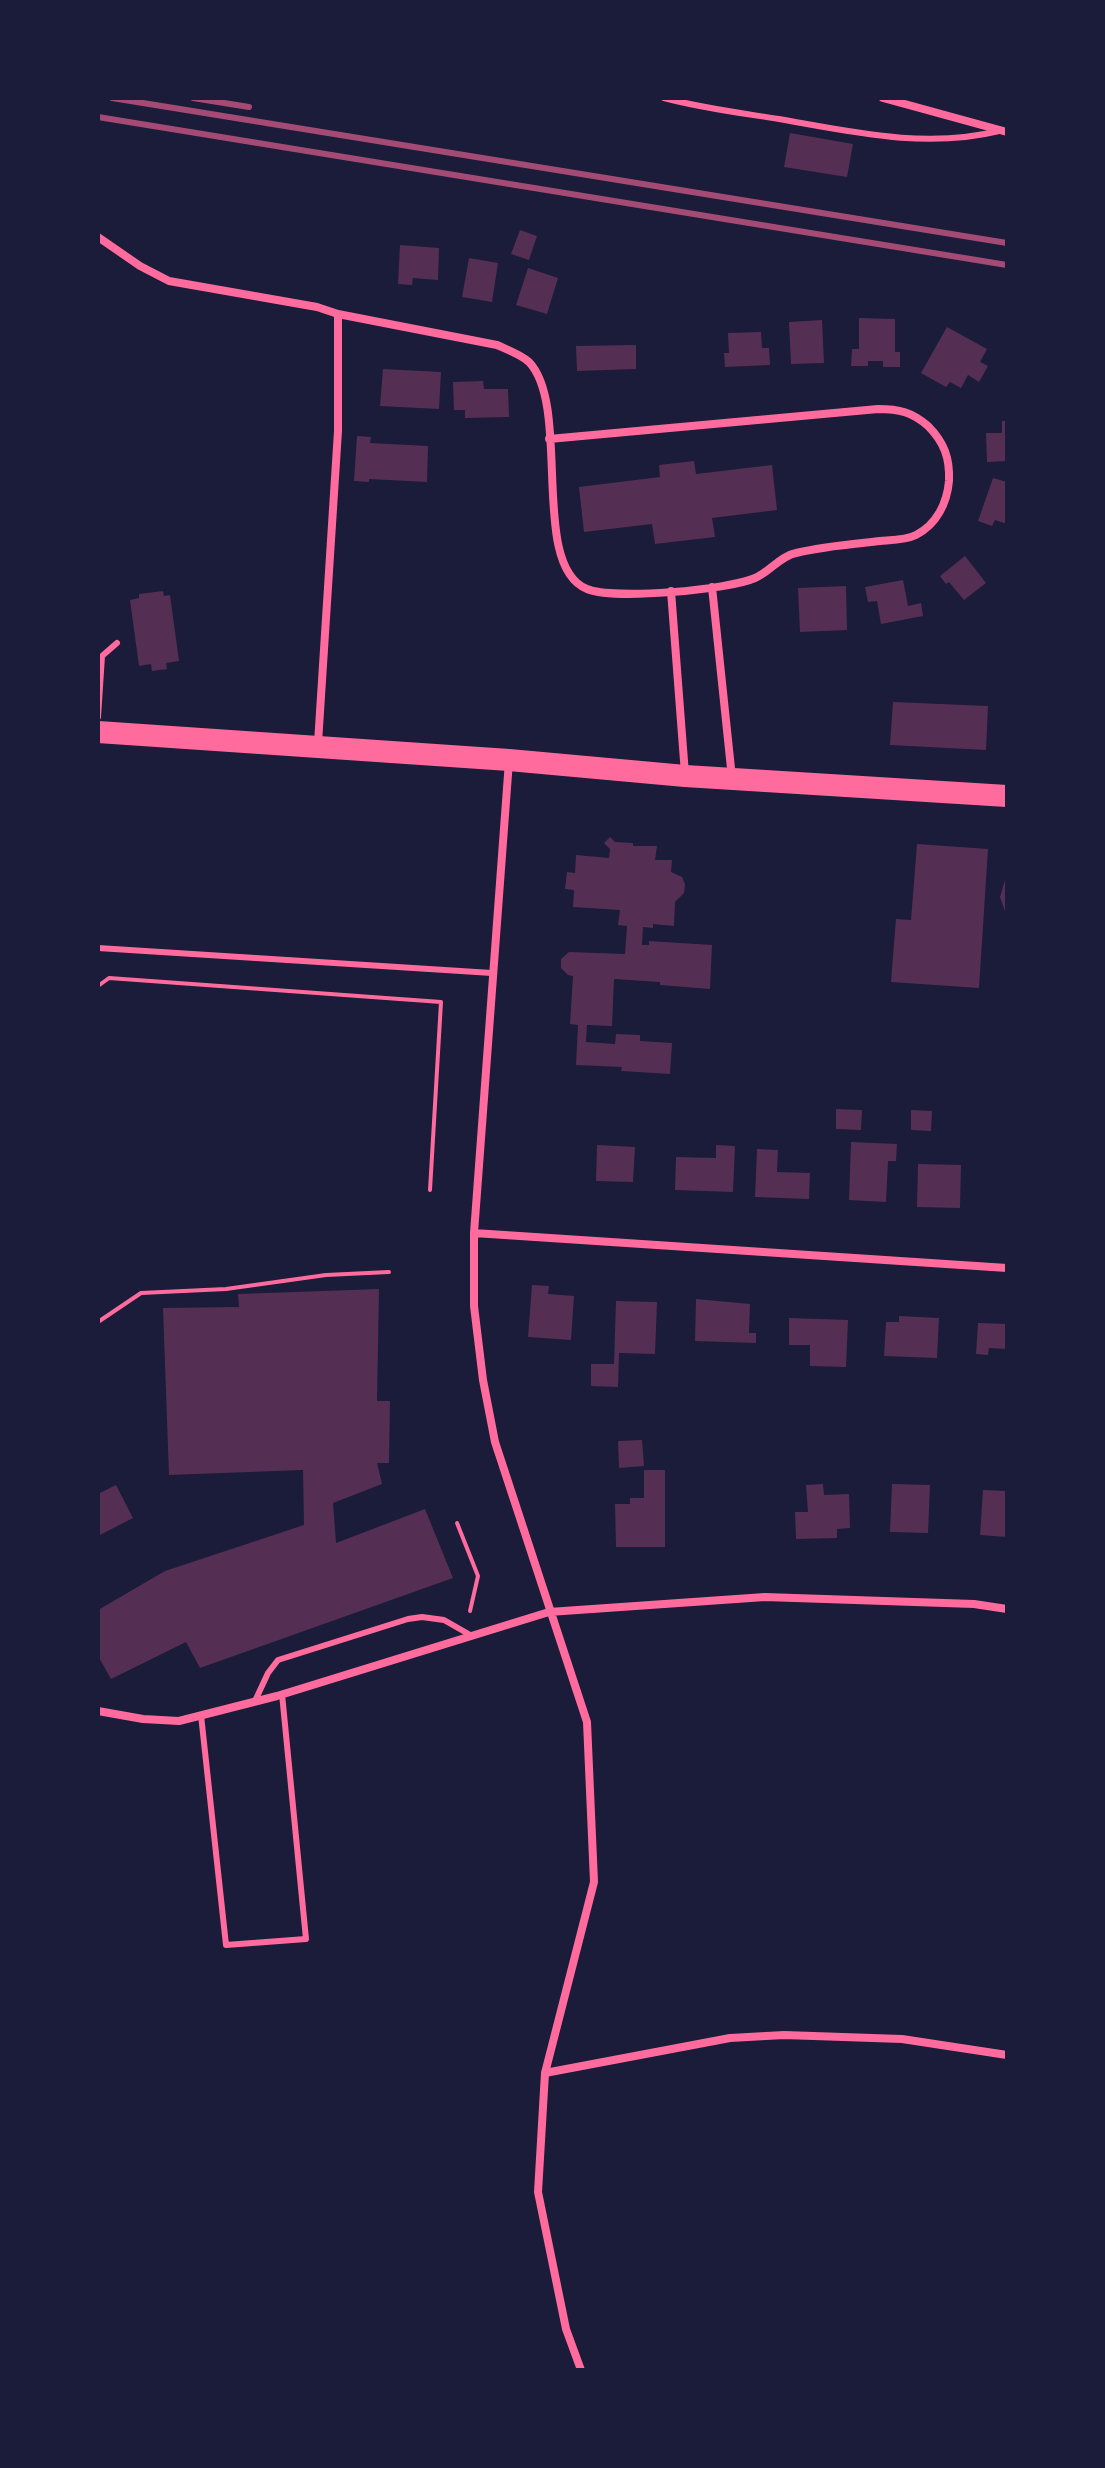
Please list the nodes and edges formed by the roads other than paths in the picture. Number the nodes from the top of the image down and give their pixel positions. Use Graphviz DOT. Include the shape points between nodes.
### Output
graph roads {
  1 [pos="664,98"];
  2 [pos="883,98"];
  3 [pos="904,100"];
  4 [pos="1004,131"];
  5 [pos="98,237"];
  6 [pos="338,314"];
  7 [pos="549,439"];
  8 [pos="712,587"];
  9 [pos="671,591"];
  10 [pos="117,643"];
  11 [pos="98,717"];
  12 [pos="98,732"];
  13 [pos="317,748"];
  14 [pos="509,760"];
  15 [pos="685,776"];
  16 [pos="733,779"];
  17 [pos="1007,796"];
  18 [pos="98,948"];
  19 [pos="492,973"];
  20 [pos="474,1233"];
  21 [pos="1007,1268"];
  22 [pos="1007,1609"];
  23 [pos="549,1612"];
  24 [pos="472,1636"];
  25 [pos="282,1694"];
  26 [pos="255,1701"];
  27 [pos="98,1711"];
  28 [pos="201,1715"];
  29 [pos="1007,2055"];
  30 [pos="545,2073"];
  31 [pos="581,2370"];
  1 -- 4 [label="lane" via="896,138 955,140"];
  2 -- 3 [label="street"];
  3 -- 4 [label="street"];
  5 -- 6 [label="street" via="169,281"];
  6 -- 7 [label="street" via="497,345 521,356 541,382"];
  6 -- 13 [label="street" via="338,431"];
  7 -- 8 [label="street" via="896,409 914,415 942,443 949,471 946,496 935,520 920,533 793,553 756,578"];
  7 -- 9 [label="street" via="561,557 569,575 597,592"];
  8 -- 9 [label="street"];
  8 -- 16 [label="street"];
  9 -- 15 [label="street"];
  10 -- 11 [label="lane" via="102,656"];
  12 -- 13 [label="highway"];
  13 -- 14 [label="highway"];
  14 -- 15 [label="highway"];
  14 -- 19 [label="street"];
  15 -- 16 [label="highway"];
  16 -- 17 [label="highway"];
  18 -- 19 [label="lane"];
  19 -- 20 [label="street"];
  20 -- 21 [label="street"];
  20 -- 23 [label="street" via="474,1306 493,1432"];
  22 -- 23 [label="street" via="765,1597"];
  23 -- 24 [label="street"];
  23 -- 30 [label="street" via="587,1722 594,1882"];
  24 -- 25 [label="street"];
  24 -- 26 [label="lane" via="444,1620 408,1619 278,1660"];
  25 -- 26 [label="street"];
  25 -- 28 [label="lane" via="306,1939 226,1945"];
  26 -- 28 [label="street"];
  27 -- 28 [label="street" via="179,1721"];
  29 -- 30 [label="street" via="902,2039 784,2035 730,2038"];
  30 -- 31 [label="street" via="538,2192 566,2329"];
}
